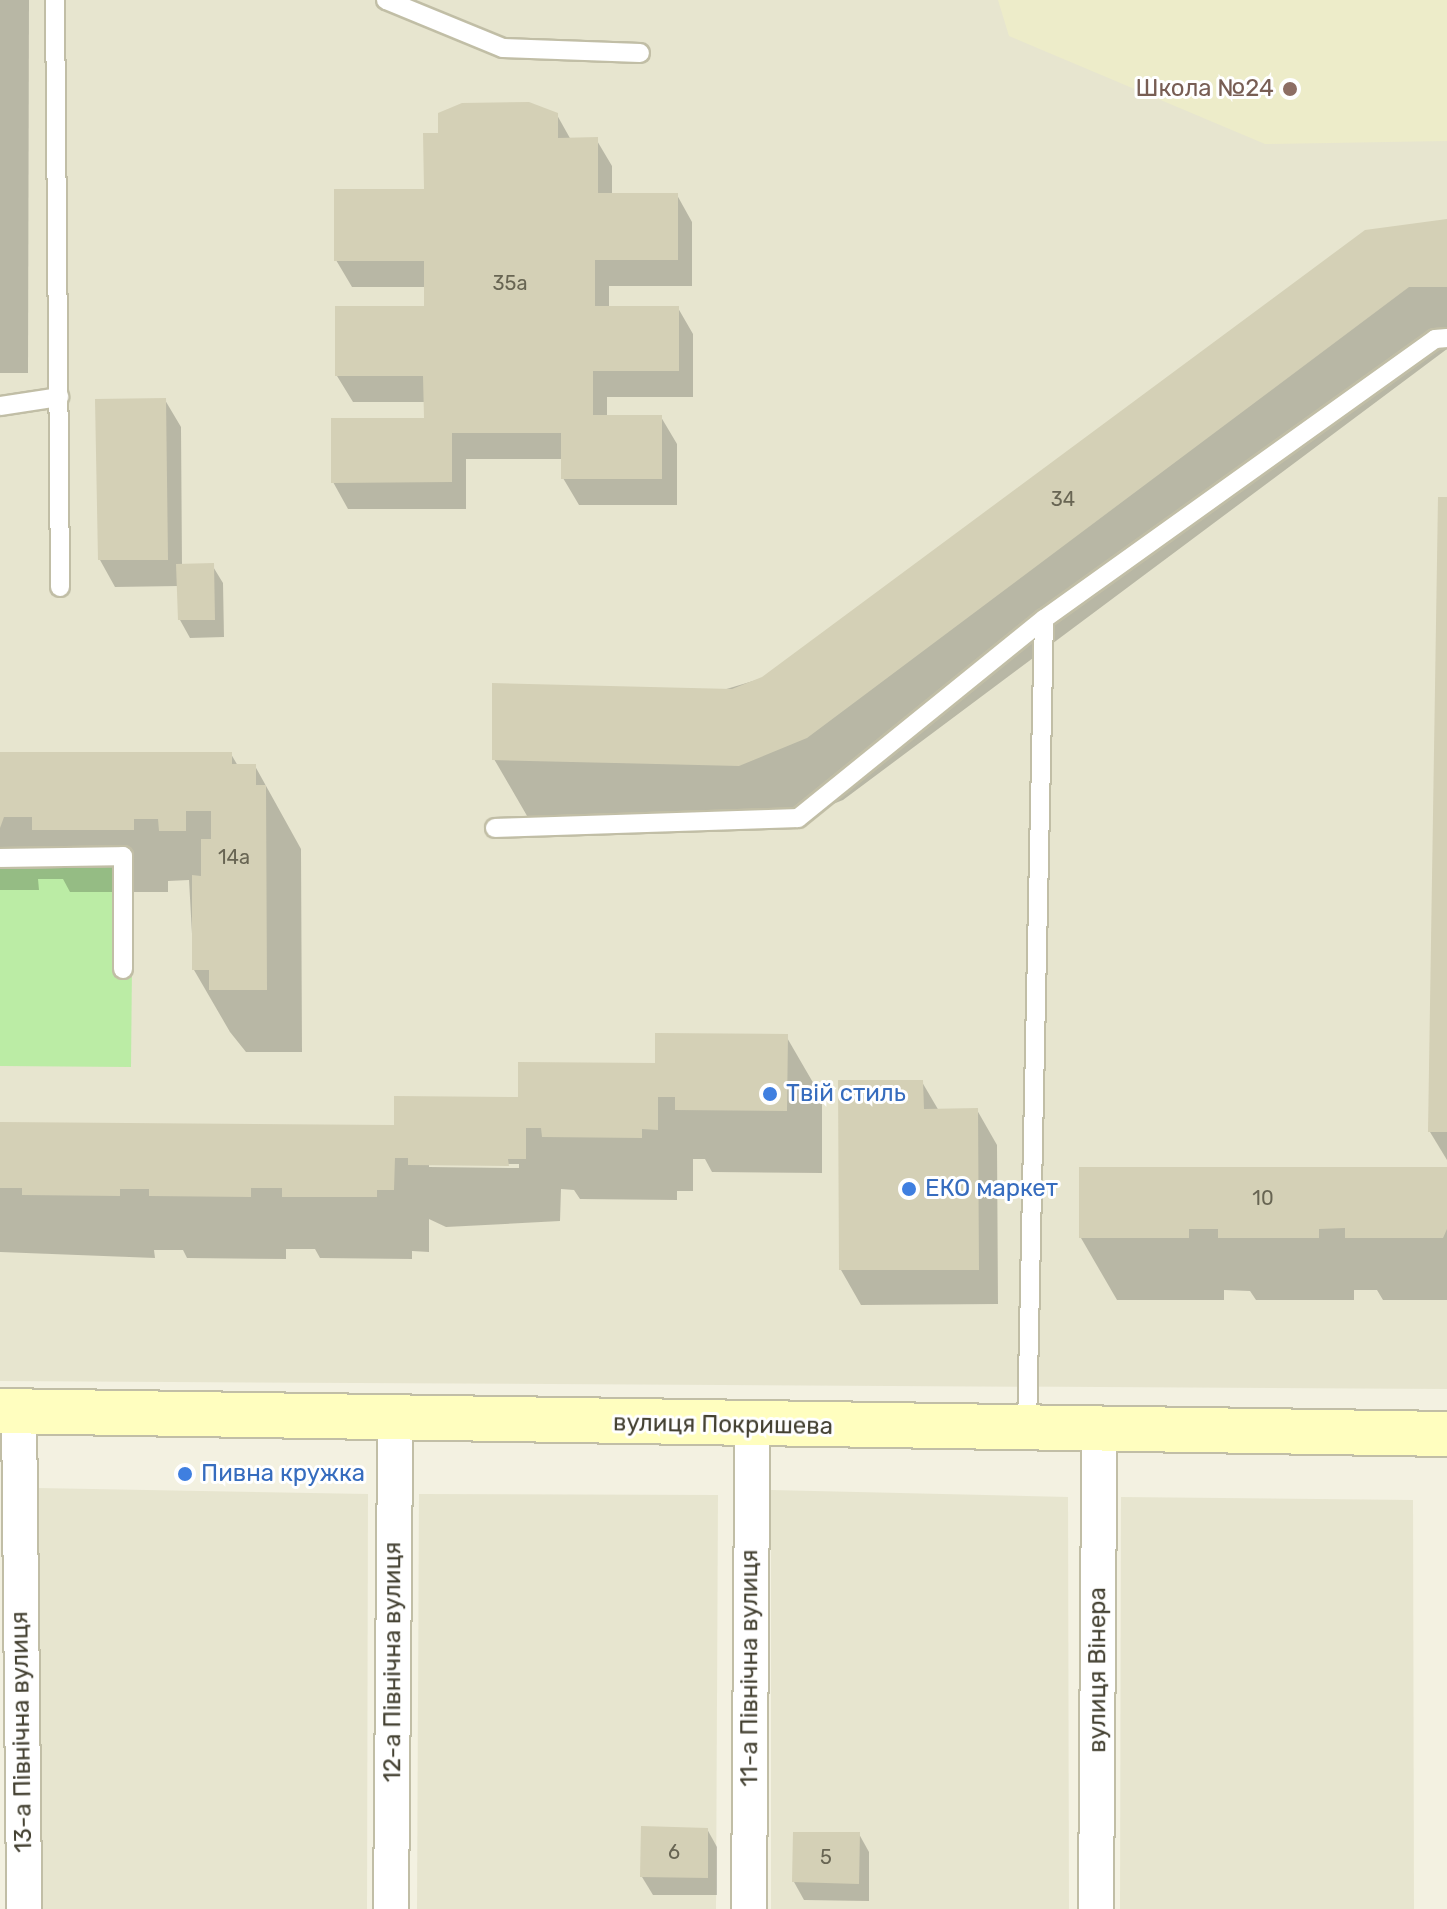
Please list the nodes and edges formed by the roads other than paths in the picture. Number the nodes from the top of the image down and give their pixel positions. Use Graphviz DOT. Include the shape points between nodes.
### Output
graph roads {
  1 [pos="55,0"];
  2 [pos="386,0"];
  3 [pos="640,53"];
  4 [pos="1447,338"];
  5 [pos="59,397"];
  6 [pos="0,406"];
  7 [pos="60,587"];
  8 [pos="1044,619"];
  9 [pos="495,828"];
  10 [pos="0,858"];
  11 [pos="123,969"];
  12 [pos="9,1411"];
  13 [pos="395,1416"];
  14 [pos="752,1427"];
  15 [pos="1027,1431"];
  16 [pos="1099,1431"];
  17 [pos="1447,1434"];
  18 [pos="24,1909"];
  19 [pos="391,1909"];
  20 [pos="749,1909"];
  21 [pos="1096,1909"];
  1 -- 5 [label="lane"];
  2 -- 3 [label="lane" via="503,48"];
  4 -- 8 [label="lane" via="1435,339"];
  5 -- 6 [label="lane"];
  5 -- 7 [label="lane"];
  8 -- 9 [label="lane" via="798,818"];
  8 -- 15 [label="lane"];
  10 -- 11 [label="lane" via="123,856"];
  12 -- 13 [label="street, вулиця Покришева"];
  12 -- 18 [label="street, 13-а Північна вулиця"];
  13 -- 14 [label="street, вулиця Покришева"];
  13 -- 19 [label="street, 12-а Північна вулиця"];
  14 -- 15 [label="street, вулиця Покришева"];
  14 -- 20 [label="street, 11-а Північна вулиця"];
  15 -- 16 [label="street, вулиця Покришева"];
  16 -- 17 [label="street, вулиця Покришева"];
  16 -- 21 [label="street, вулиця Вінера"];
}
